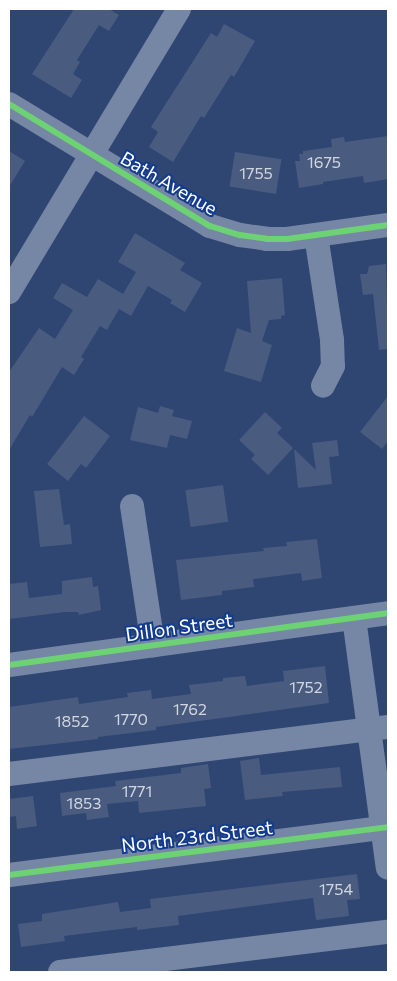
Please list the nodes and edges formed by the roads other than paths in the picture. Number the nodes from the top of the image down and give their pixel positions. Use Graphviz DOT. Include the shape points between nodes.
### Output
graph roads {
  1 [pos="179,9"];
  2 [pos="9,104"];
  3 [pos="91,155"];
  4 [pos="388,225"];
  5 [pos="316,235"];
  6 [pos="9,292"];
  7 [pos="323,386"];
  8 [pos="132,506"];
  9 [pos="388,613"];
  10 [pos="354,618"];
  11 [pos="153,646"];
  12 [pos="9,665"];
  13 [pos="380,729"];
  14 [pos="9,774"];
  15 [pos="386,827"];
  16 [pos="388,868"];
  17 [pos="9,875"];
  18 [pos="388,932"];
  19 [pos="60,972"];
  1 -- 3 [label="street"];
  2 -- 3 [label="street, Bath Avenue"];
  3 -- 5 [label="street, Bath Avenue" via="210,226 267,239"];
  3 -- 6 [label="street"];
  4 -- 5 [label="street, Bath Avenue"];
  5 -- 7 [label="street" via="332,340 333,366"];
  8 -- 11 [label="street"];
  9 -- 10 [label="street, Dillon Street"];
  10 -- 11 [label="street, Dillon Street"];
  10 -- 13 [label="street"];
  11 -- 12 [label="street, Dillon Street"];
  13 -- 14 [label="street"];
  13 -- 15 [label="street"];
  15 -- 16 [label="street"];
  15 -- 17 [label="street, North 23rd Street"];
  18 -- 19 [label="street"];
}
